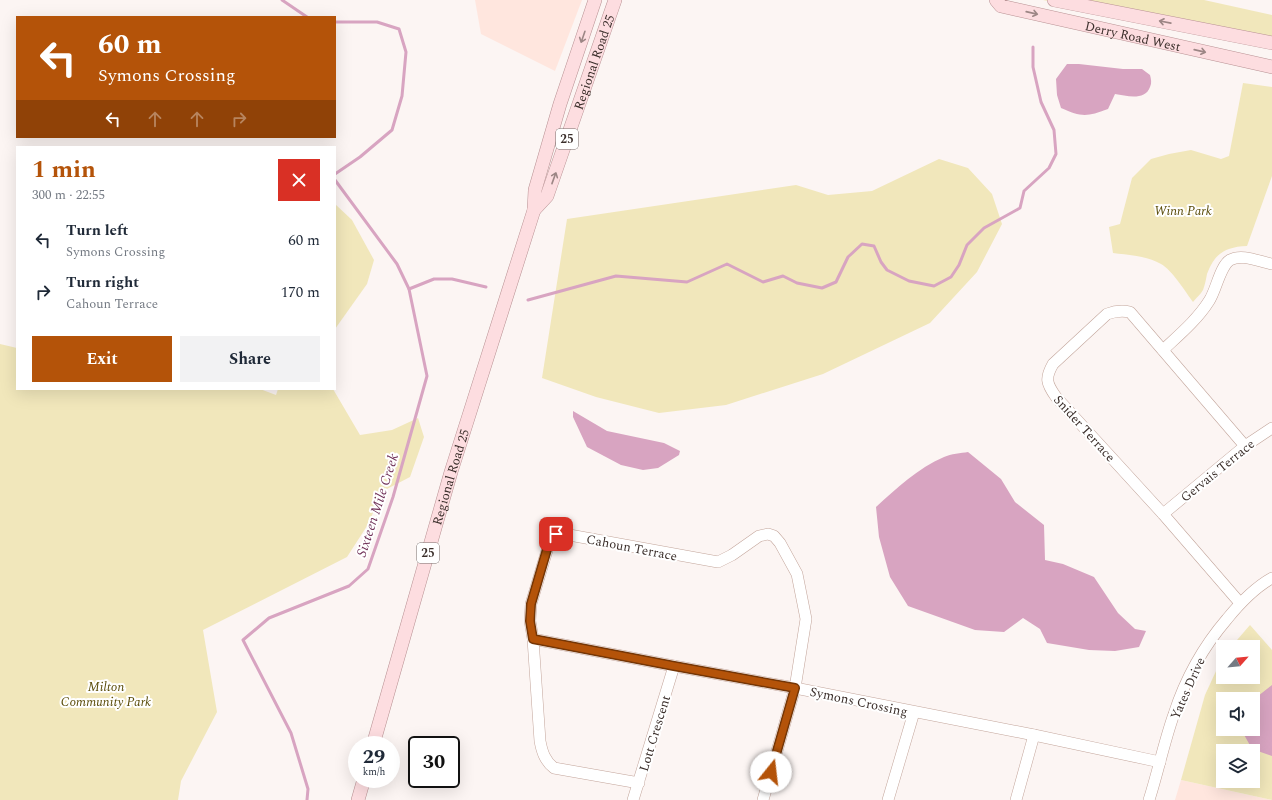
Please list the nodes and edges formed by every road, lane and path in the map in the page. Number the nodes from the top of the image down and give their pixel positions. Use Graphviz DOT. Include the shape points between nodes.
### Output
graph roads {
  1 [pos="595,0"];
  2 [pos="615,0"];
  3 [pos="996,0"];
  4 [pos="1054,0"];
  5 [pos="1272,42"];
  6 [pos="1272,67"];
  7 [pos="534,210"];
  8 [pos="1272,264"];
  9 [pos="1163,350"];
  10 [pos="1272,428"];
  11 [pos="1245,446"];
  12 [pos="1163,514"];
  13 [pos="1272,578"];
  14 [pos="1240,603"];
  15 [pos="533,639"];
  16 [pos="674,666"];
  17 [pos="795,688"];
  18 [pos="914,712"];
  19 [pos="1034,735"];
  20 [pos="377,736"];
  21 [pos="1160,762"];
  22 [pos="639,783"];
  23 [pos="361,788"];
  24 [pos="358,800"];
  25 [pos="633,800"];
  26 [pos="763,800"];
  27 [pos="888,800"];
  28 [pos="1016,800"];
  29 [pos="1149,800"];
  1 -- 7 [label="main road, Regional Road 25 / 25, one-way" via="560,104 535,190"];
  7 -- 2 [label="main road, Regional Road 25 / 25, one-way" via="547,196"];
  3 -- 6 [label="main road, Derry Road West, one-way" via="1001,6"];
  5 -- 4 [label="main road, Derry Road West, one-way"];
  7 -- 20 [label="main road, Regional Road 25 / 25" via="451,472"];
  8 -- 9 [label="street" via="1247,258 1230,260 1221,273 1210,300 1196,318"];
  9 -- 11 [label="street, Snider Terrace"];
  9 -- 12 [label="street, Snider Terrace" via="1130,312 1115,311 1107,314 1053,364 1047,381 1056,396"];
  10 -- 11 [label="street, Gervais Terrace"];
  11 -- 12 [label="street, Gervais Terrace"];
  12 -- 14 [label="street, Snider Terrace"];
  13 -- 14 [label="street, Yates Drive"];
  14 -- 21 [label="street, Yates Drive" via="1213,634 1186,682"];
  15 -- 16 [label="street, Symons Crossing"];
  15 -- 17 [label="street, Cahoun Terrace" via="531,604 553,536 560,533 718,562 759,536 768,534 780,543 797,574 806,619"];
  15 -- 22 [label="street, Cahoun Terrace" via="540,741 550,765 554,768"];
  16 -- 17 [label="street, Symons Crossing"];
  16 -- 22 [label="street, Lott Crescent"];
  17 -- 18 [label="street, Symons Crossing"];
  17 -- 26 [label="street"];
  18 -- 19 [label="street, Symons Crossing"];
  18 -- 27 [label="street"];
  19 -- 21 [label="street, Symons Crossing"];
  19 -- 28 [label="street"];
  21 -- 29 [label="street, Yates Drive"];
  22 -- 25 [label="street, Lott Crescent"];
  23 -- 24 [label="main road"];
}
